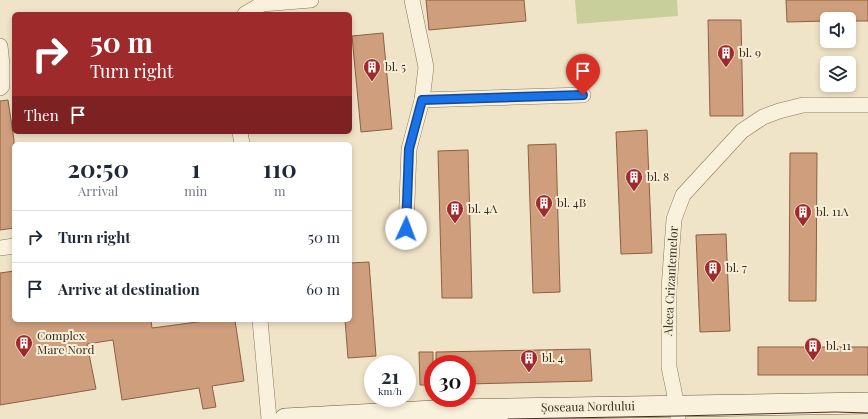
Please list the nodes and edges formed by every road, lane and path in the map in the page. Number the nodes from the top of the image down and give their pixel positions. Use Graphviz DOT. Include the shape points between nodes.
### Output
graph roads {
  1 [pos="311,0"];
  2 [pos="412,0"];
  3 [pos="248,12"];
  4 [pos="0,46"];
  5 [pos="0,88"];
  6 [pos="583,95"];
  7 [pos="422,100"];
  8 [pos="868,105"];
  9 [pos="406,229"];
  10 [pos="12,246"];
  11 [pos="0,248"];
  12 [pos="260,322"];
  13 [pos="868,403"];
  14 [pos="678,412"];
  15 [pos="269,419"];
  16 [pos="285,419"];
  1 -- 3 [label="street" via="262,4"];
  2 -- 7 [label="street" via="426,67"];
  4 -- 5 [label="street"];
  6 -- 7 [label="street"];
  7 -- 9 [label="street" via="409,149"];
  8 -- 14 [label="street, Aleea Crizantemelor" via="803,105 763,117 742,131 683,195 674,219 669,289 669,366"];
  10 -- 11 [label="street"];
  12 -- 15 [label="street"];
  13 -- 14 [label="main road, Șoseaua Nordului"];
  14 -- 16 [label="main road, Șoseaua Nordului" via="453,410"];
}
